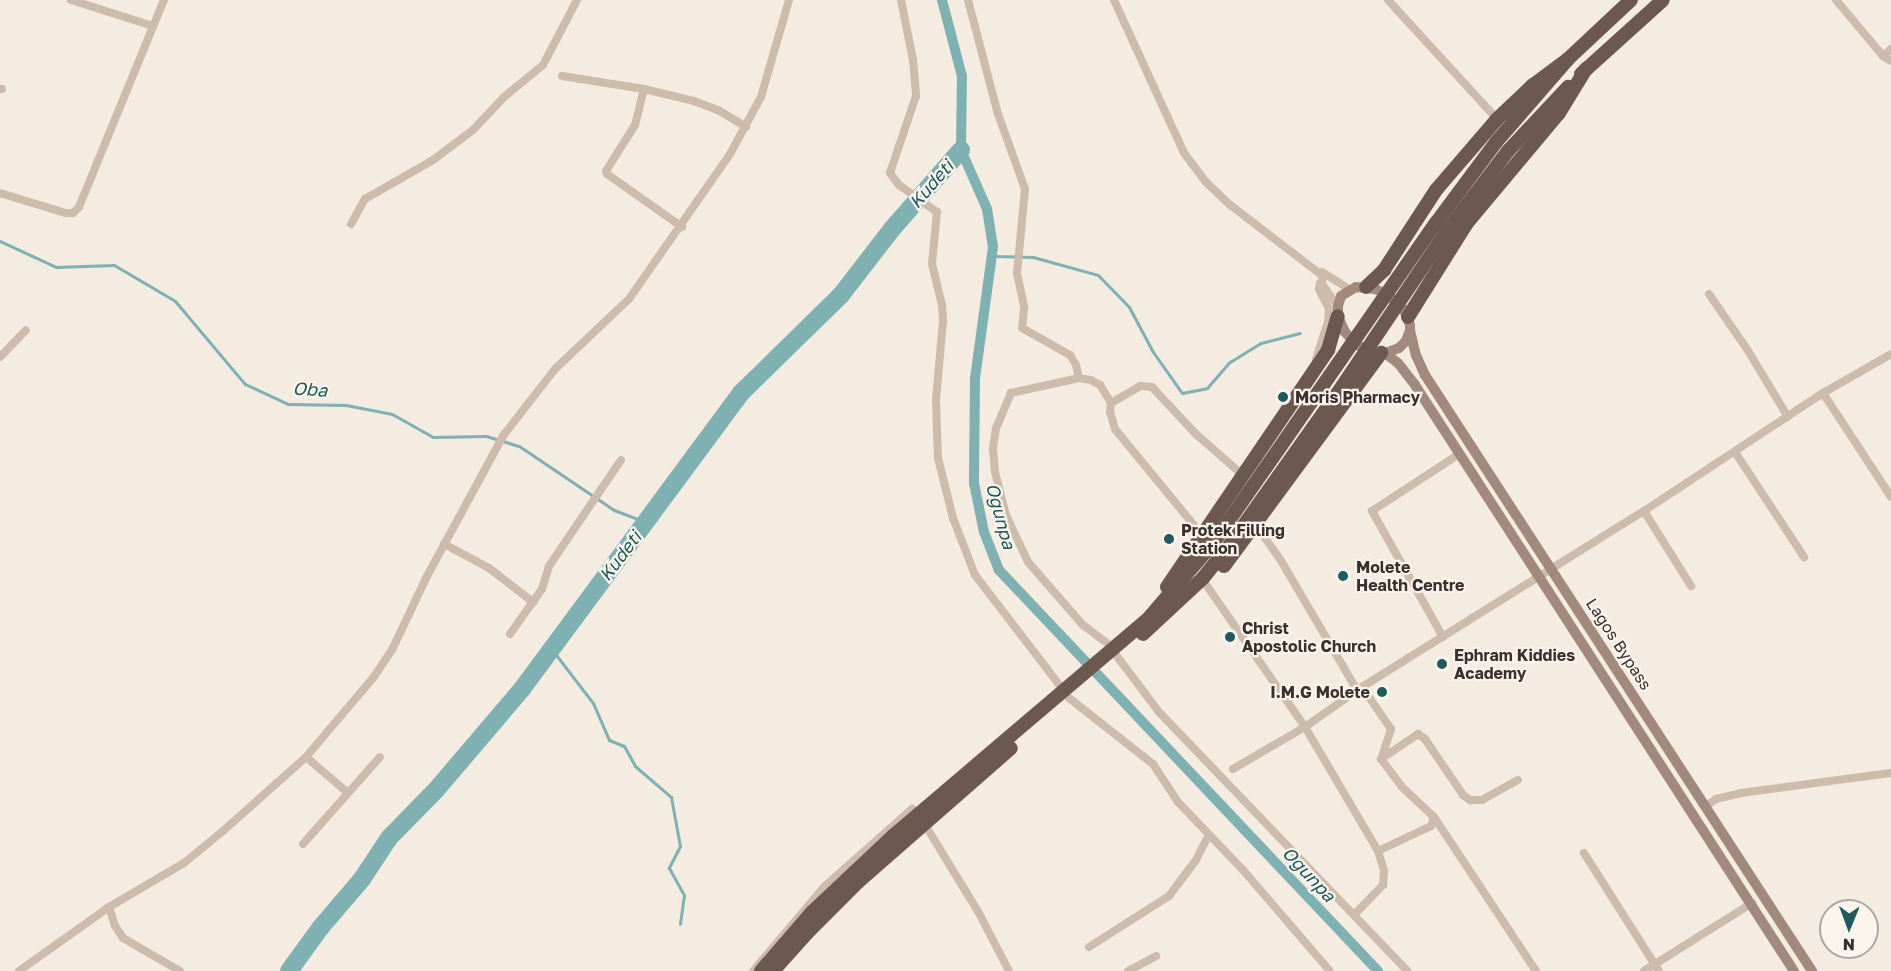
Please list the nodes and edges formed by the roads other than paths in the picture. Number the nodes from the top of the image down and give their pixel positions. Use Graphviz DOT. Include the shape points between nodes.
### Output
graph roads {
  1 [pos="71,0"];
  2 [pos="164,0"];
  3 [pos="576,0"];
  4 [pos="789,0"];
  5 [pos="901,0"];
  6 [pos="968,0"];
  7 [pos="1114,0"];
  8 [pos="1388,0"];
  9 [pos="1632,0"];
  10 [pos="1663,0"];
  11 [pos="1836,0"];
  12 [pos="153,26"];
  13 [pos="1891,49"];
  14 [pos="1883,56"];
  15 [pos="1568,59"];
  16 [pos="1891,61"];
  17 [pos="1586,69"];
  18 [pos="562,76"];
  19 [pos="645,89"];
  20 [pos="1497,119"];
  21 [pos="746,127"];
  22 [pos="0,193"];
  23 [pos="351,224"];
  24 [pos="682,227"];
  25 [pos="1302,261"];
  26 [pos="1323,276"];
  27 [pos="1366,287"];
  28 [pos="1351,290"];
  29 [pos="1709,294"];
  30 [pos="1338,311"];
  31 [pos="1409,323"];
  32 [pos="26,330"];
  33 [pos="1383,353"];
  34 [pos="1891,354"];
  35 [pos="0,357"];
  36 [pos="1079,378"];
  37 [pos="1823,393"];
  38 [pos="1111,403"];
  39 [pos="1788,417"];
  40 [pos="1282,420"];
  41 [pos="1735,452"];
  42 [pos="1459,454"];
  43 [pos="621,460"];
  44 [pos="1238,471"];
  45 [pos="1891,497"];
  46 [pos="1644,511"];
  47 [pos="1255,524"];
  48 [pos="1210,539"];
  49 [pos="444,544"];
  50 [pos="1804,557"];
  51 [pos="1552,568"];
  52 [pos="1538,577"];
  53 [pos="1207,586"];
  54 [pos="1691,586"];
  55 [pos="532,602"];
  56 [pos="1150,623"];
  57 [pos="510,634"];
  58 [pos="1443,637"];
  59 [pos="1110,655"];
  60 [pos="1360,689"];
  61 [pos="1069,692"];
  62 [pos="1305,727"];
  63 [pos="306,757"];
  64 [pos="380,757"];
  65 [pos="1381,759"];
  66 [pos="1233,770"];
  67 [pos="1891,773"];
  68 [pos="1518,780"];
  69 [pos="348,793"];
  70 [pos="1706,806"];
  71 [pos="1434,817"];
  72 [pos="921,819"];
  73 [pos="1208,836"];
  74 [pos="303,844"];
  75 [pos="1378,851"];
  76 [pos="1584,853"];
  77 [pos="1752,903"];
  78 [pos="109,907"];
  79 [pos="1355,914"];
  80 [pos="1089,947"];
  81 [pos="1156,956"];
  82 [pos="1657,968"];
  83 [pos="19,971"];
  84 [pos="180,971"];
  85 [pos="753,971"];
  86 [pos="761,971"];
  87 [pos="773,971"];
  88 [pos="1010,971"];
  89 [pos="1128,971"];
  90 [pos="1330,971"];
  91 [pos="1407,971"];
  92 [pos="1536,971"];
  93 [pos="1644,971"];
  94 [pos="1794,971"];
  95 [pos="1812,971"];
  1 -- 12 [label="street"];
  2 -- 12 [label="street"];
  3 -- 23 [label="street" via="543,65 433,160 365,199"];
  4 -- 21 [label="street" via="761,97"];
  5 -- 61 [label="street" via="916,96 891,167 898,185 935,210 932,270 943,321 935,430 938,458 975,575"];
  6 -- 36 [label="street" via="998,114 1026,189 1017,273 1024,307 1022,328 1070,356"];
  7 -- 25 [label="street" via="1184,153 1229,204"];
  8 -- 20 [label="street"];
  9 -- 15 [label="highway"];
  10 -- 17 [label="highway"];
  11 -- 14 [label="street"];
  12 -- 22 [label="street" via="80,207 66,213"];
  13 -- 14 [label="street"];
  14 -- 16 [label="street"];
  15 -- 20 [label="highway"];
  15 -- 48 [label="highway, bridge" via="1447,206"];
  17 -- 31 [label="highway" via="1559,113 1467,223"];
  17 -- 48 [label="highway, bridge" via="1508,152 1448,231 1337,394"];
  18 -- 19 [label="street"];
  19 -- 21 [label="street" via="702,104"];
  19 -- 24 [label="street" via="635,125 606,171"];
  20 -- 27 [label="highway" via="1436,190 1384,270"];
  21 -- 24 [label="street"];
  24 -- 49 [label="street" via="629,299 555,369 503,436"];
  25 -- 26 [label="street"];
  25 -- 28 [label="street"];
  26 -- 30 [label="street" via="1322,284"];
  26 -- 40 [label="street" via="1319,290 1329,309 1324,340"];
  27 -- 28 [label="main road"];
  27 -- 31 [label="main road" via="1388,295"];
  28 -- 30 [label="main road" via="1341,296"];
  29 -- 39 [label="street"];
  30 -- 33 [label="main road" via="1351,340 1365,349"];
  30 -- 40 [label="highway" via="1328,350"];
  31 -- 33 [label="main road" via="1406,341"];
  31 -- 51 [label="main road, Lagos Bypass" via="1425,375"];
  32 -- 35 [label="street"];
  33 -- 42 [label="main road, Lagos Bypass" via="1406,372"];
  33 -- 47 [label="highway"];
  34 -- 37 [label="street"];
  36 -- 38 [label="street" via="1100,385"];
  36 -- 59 [label="street" via="1011,393 996,429 995,472 1006,515 1028,562"];
  37 -- 39 [label="street"];
  37 -- 45 [label="street"];
  38 -- 44 [label="street" via="1141,386 1152,387"];
  38 -- 48 [label="street" via="1115,429"];
  39 -- 41 [label="street"];
  40 -- 44 [label="street"];
  40 -- 48 [label="highway"];
  41 -- 46 [label="street"];
  41 -- 50 [label="street"];
  42 -- 52 [label="main road, Lagos Bypass"];
  42 -- 58 [label="street" via="1372,510"];
  43 -- 55 [label="street" via="549,566 546,581"];
  44 -- 48 [label="street"];
  46 -- 51 [label="street"];
  46 -- 54 [label="street"];
  47 -- 53 [label="highway"];
  47 -- 60 [label="street"];
  48 -- 56 [label="highway"];
  49 -- 55 [label="street" via="489,568"];
  49 -- 63 [label="street" via="374,678"];
  51 -- 52 [label="street"];
  51 -- 70 [label="main road, Lagos Bypass"];
  52 -- 58 [label="street"];
  52 -- 77 [label="main road, Lagos Bypass"];
  53 -- 56 [label="highway" via="1177,612"];
  53 -- 62 [label="street"];
  55 -- 57 [label="street"];
  56 -- 59 [label="highway"];
  58 -- 60 [label="street"];
  59 -- 61 [label="highway"];
  59 -- 79 [label="street" via="1293,855"];
  60 -- 62 [label="street"];
  60 -- 65 [label="street" via="1391,729"];
  61 -- 72 [label="highway"];
  61 -- 73 [label="street" via="1153,764 1178,802"];
  62 -- 66 [label="street"];
  62 -- 75 [label="street"];
  63 -- 69 [label="street"];
  63 -- 78 [label="street" via="184,863"];
  64 -- 69 [label="street"];
  65 -- 68 [label="street" via="1418,734 1470,800 1482,800"];
  65 -- 71 [label="street" via="1402,787"];
  67 -- 70 [label="street" via="1741,793 1716,799"];
  69 -- 74 [label="street"];
  70 -- 95 [label="main road, Lagos Bypass"];
  71 -- 75 [label="street" via="1431,826"];
  71 -- 92 [label="street"];
  72 -- 85 [label="street" via="912,809 824,887"];
  72 -- 86 [label="highway" via="824,900"];
  72 -- 87 [label="highway"];
  72 -- 88 [label="street"];
  73 -- 80 [label="street" via="1196,860 1169,896"];
  73 -- 90 [label="street" via="1243,870"];
  75 -- 79 [label="street" via="1384,871 1383,885"];
  76 -- 82 [label="street"];
  77 -- 82 [label="street"];
  77 -- 94 [label="main road, Lagos Bypass"];
  78 -- 83 [label="street"];
  78 -- 84 [label="street" via="123,938"];
  79 -- 91 [label="street"];
  81 -- 89 [label="street"];
  82 -- 93 [label="street"];
}
